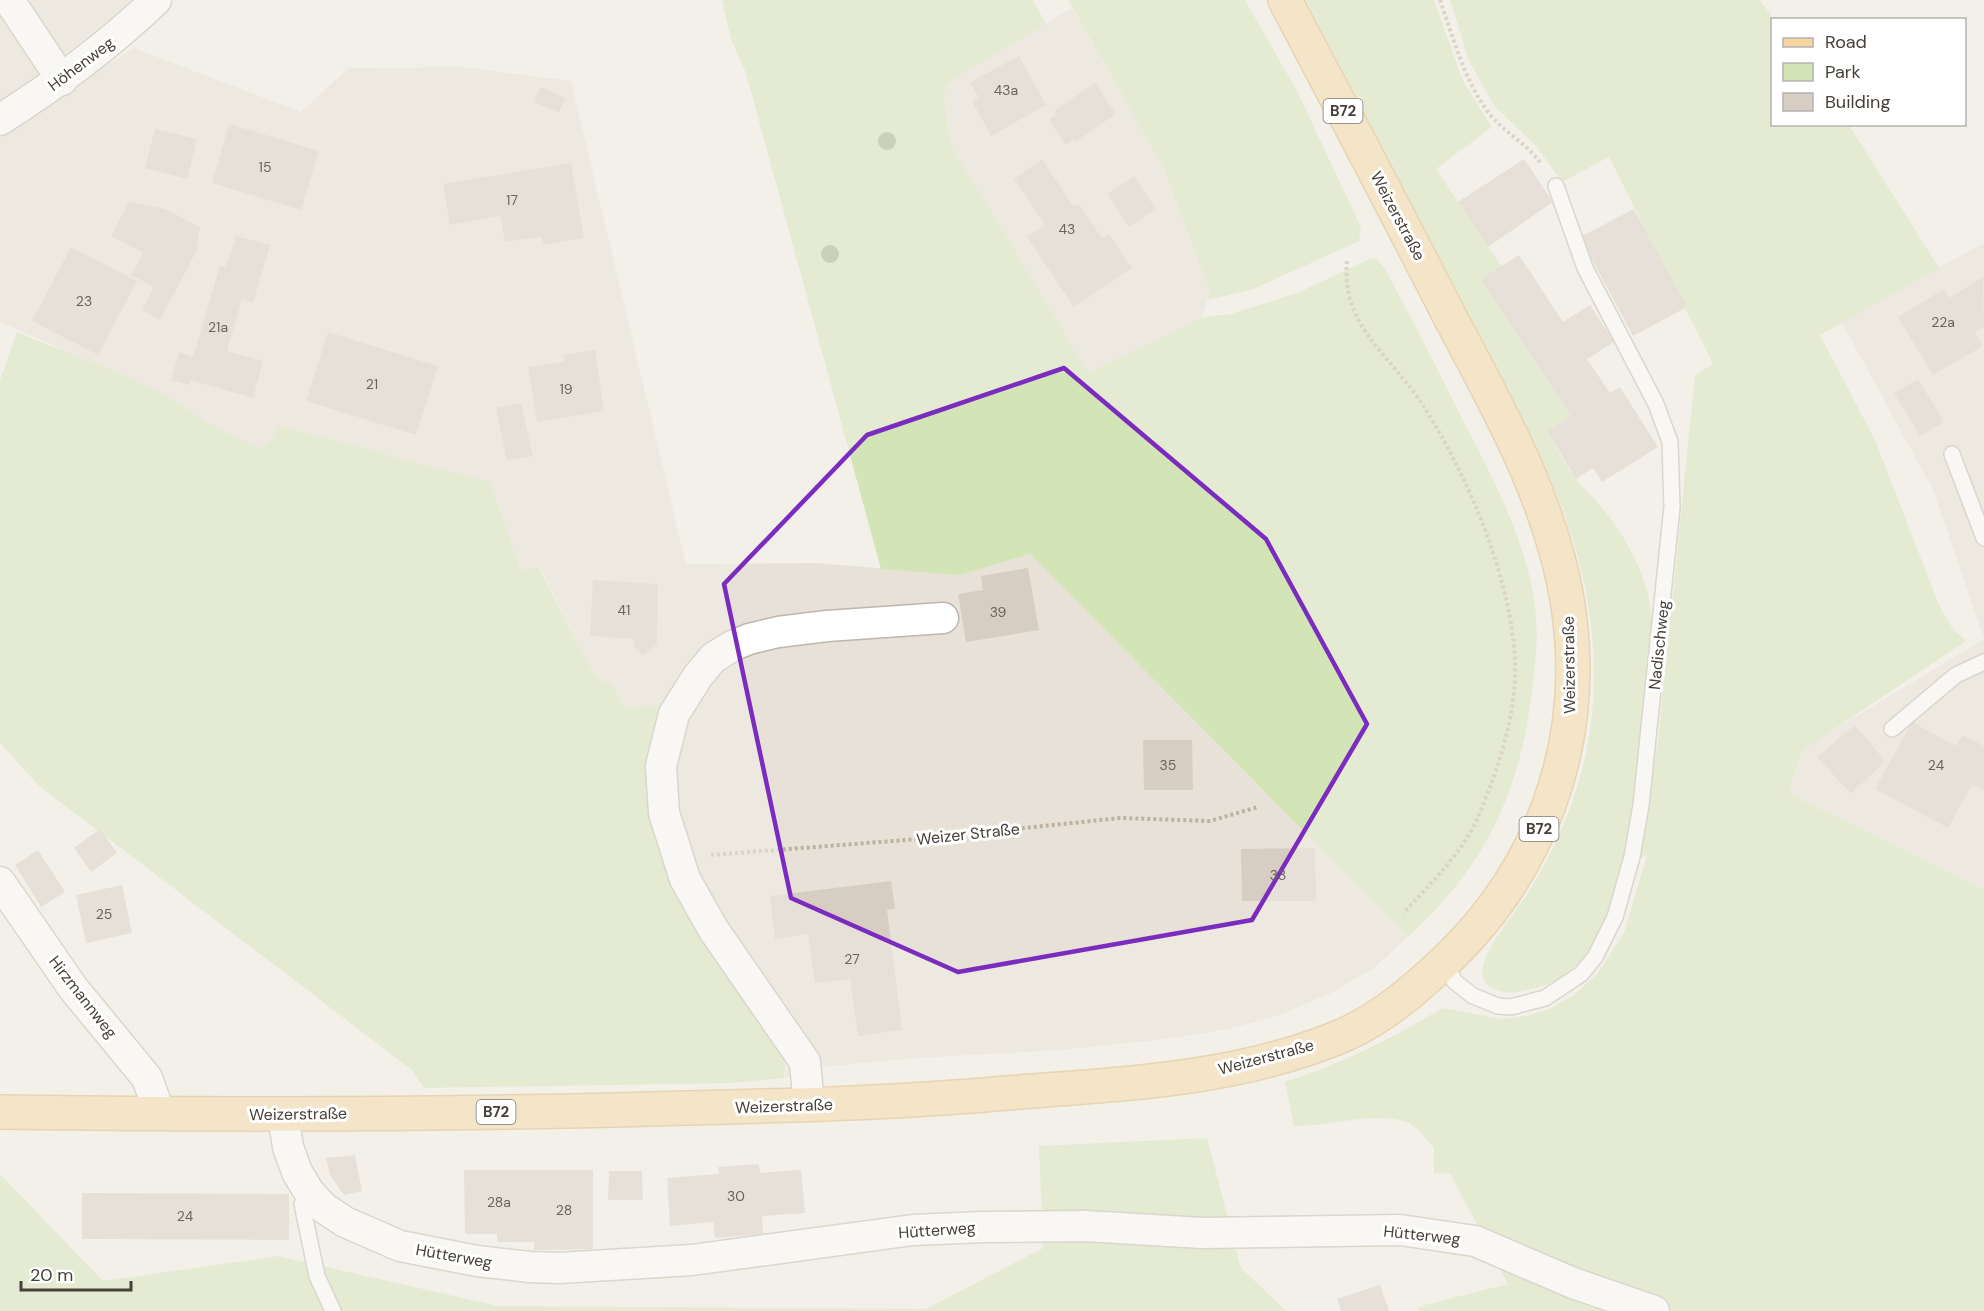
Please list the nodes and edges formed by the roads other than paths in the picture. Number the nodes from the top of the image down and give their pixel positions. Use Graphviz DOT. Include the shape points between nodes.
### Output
graph roads {
  1 [pos="9,0"];
  2 [pos="156,0"];
  3 [pos="1285,0"];
  4 [pos="62,80"];
  5 [pos="0,120"];
  6 [pos="1556,186"];
  7 [pos="1952,454"];
  8 [pos="1984,538"];
  9 [pos="943,618"];
  10 [pos="1984,662"];
  11 [pos="1892,729"];
  12 [pos="0,882"];
  13 [pos="1450,972"];
  14 [pos="809,1105"];
  15 [pos="0,1112"];
  16 [pos="284,1113"];
  17 [pos="160,1114"];
  18 [pos="309,1192"];
  19 [pos="333,1311"];
  20 [pos="1654,1311"];
  1 -- 4 [label="street"];
  2 -- 4 [label="street, Höhenweg" via="108,46"];
  3 -- 13 [label="main road, Weizerstraße / B72" via="1490,394 1540,501 1557,549 1568,604 1573,707 1557,783 1536,838 1511,886"];
  4 -- 5 [label="street, Höhenweg"];
  6 -- 13 [label="lane, Nadischweg" via="1585,268 1656,404 1670,442 1672,507 1648,750 1632,857 1614,917 1595,957 1581,974 1545,998 1511,1007 1473,996"];
  7 -- 8 [label="lane"];
  9 -- 14 [label="street" via="778,632 732,646 713,658 674,714 661,766 664,813 685,879 712,929 805,1062"];
  10 -- 11 [label="lane" via="1956,675"];
  12 -- 17 [label="street, Hirzmannweg" via="73,988 147,1077"];
  13 -- 14 [label="main road, Weizerstraße / B72" via="1344,1035 1257,1063 1188,1077 958,1098"];
  14 -- 16 [label="main road, Weizerstraße / B72" via="551,1112"];
  15 -- 17 [label="main road, Weizerstraße / B72"];
  16 -- 17 [label="main road, Weizerstraße / B72"];
  16 -- 18 [label="street, Hütterweg" via="288,1147"];
  18 -- 19 [label="lane" via="302,1204 317,1276"];
  18 -- 20 [label="street, Hütterweg" via="345,1222 400,1246 530,1268 692,1260 913,1230 1085,1226 1202,1233 1400,1230 1475,1241 1573,1283"];
}
